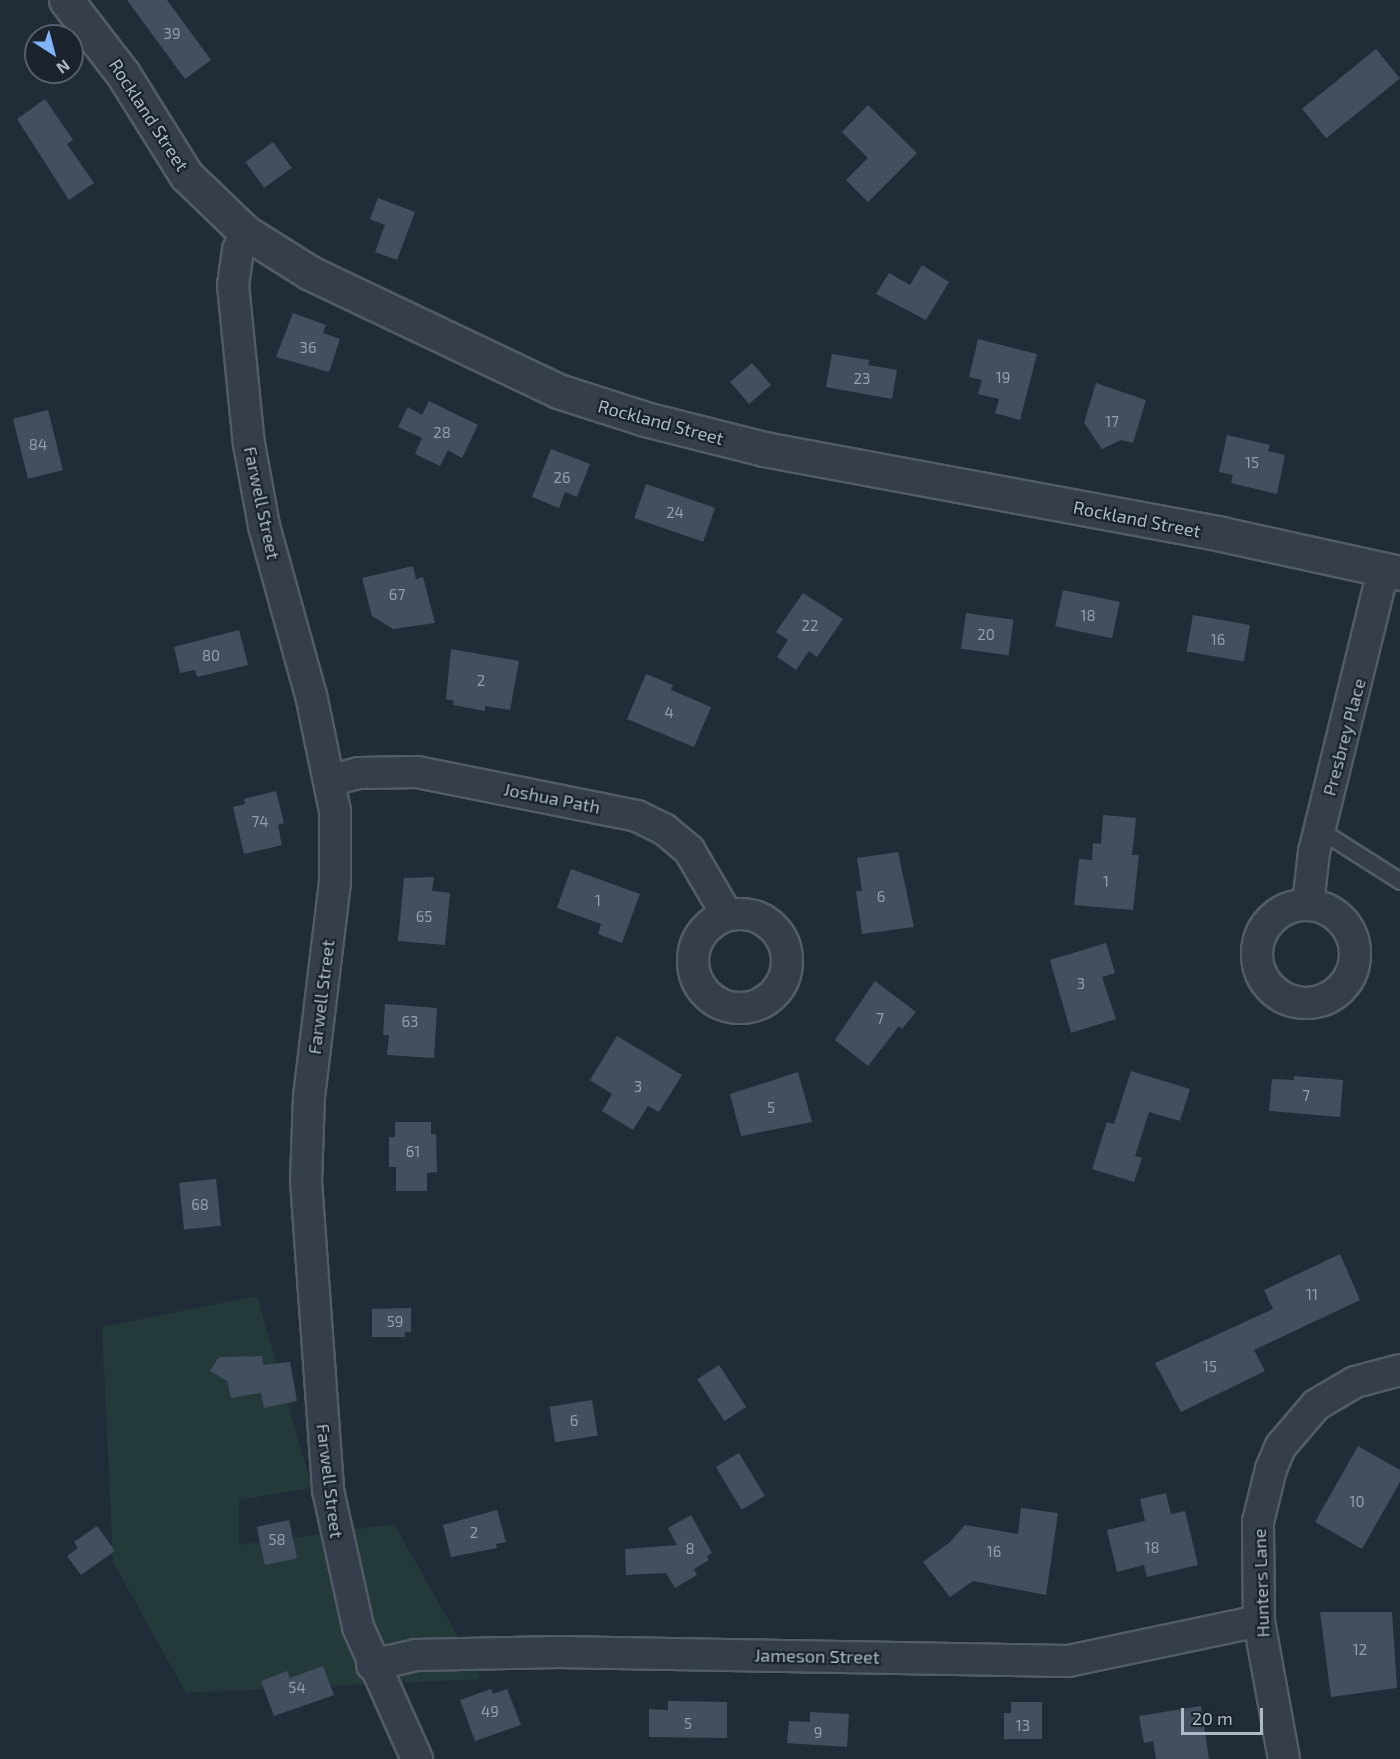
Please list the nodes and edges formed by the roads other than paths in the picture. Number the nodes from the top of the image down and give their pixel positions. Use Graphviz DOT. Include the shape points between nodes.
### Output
graph roads {
  1 [pos="66,0"];
  2 [pos="246,232"];
  3 [pos="1392,572"];
  4 [pos="331,780"];
  5 [pos="1320,830"];
  6 [pos="1400,881"];
  7 [pos="1308,904"];
  8 [pos="727,915"];
  9 [pos="1400,1370"];
  10 [pos="1259,1621"];
  11 [pos="372,1665"];
  12 [pos="417,1759"];
  13 [pos="1284,1759"];
  1 -- 2 [label="street, Rockland Street" via="111,57 186,174"];
  2 -- 3 [label="street, Rockland Street" via="310,273 558,391 598,405 764,449 1209,532"];
  2 -- 4 [label="street, Farwell Street" via="238,250 233,285 255,484"];
  3 -- 5 [label="street, Presbrey Place"];
  4 -- 8 [label="street, Joshua Path" via="359,773 417,772 637,816 664,829 689,850"];
  4 -- 11 [label="street, Farwell Street" via="337,845 309,1096 308,1226 328,1490 347,1587"];
  5 -- 6 [label="lane"];
  5 -- 7 [label="street, Presbrey Place"];
  9 -- 10 [label="street, Hunters Lane" via="1355,1382 1316,1405 1281,1446 1258,1522"];
  10 -- 11 [label="street, Jameson Street" via="1068,1661 558,1652 416,1655"];
  10 -- 13 [label="street, Hunters Lane"];
  11 -- 12 [label="street, Farwell Street"];
}
